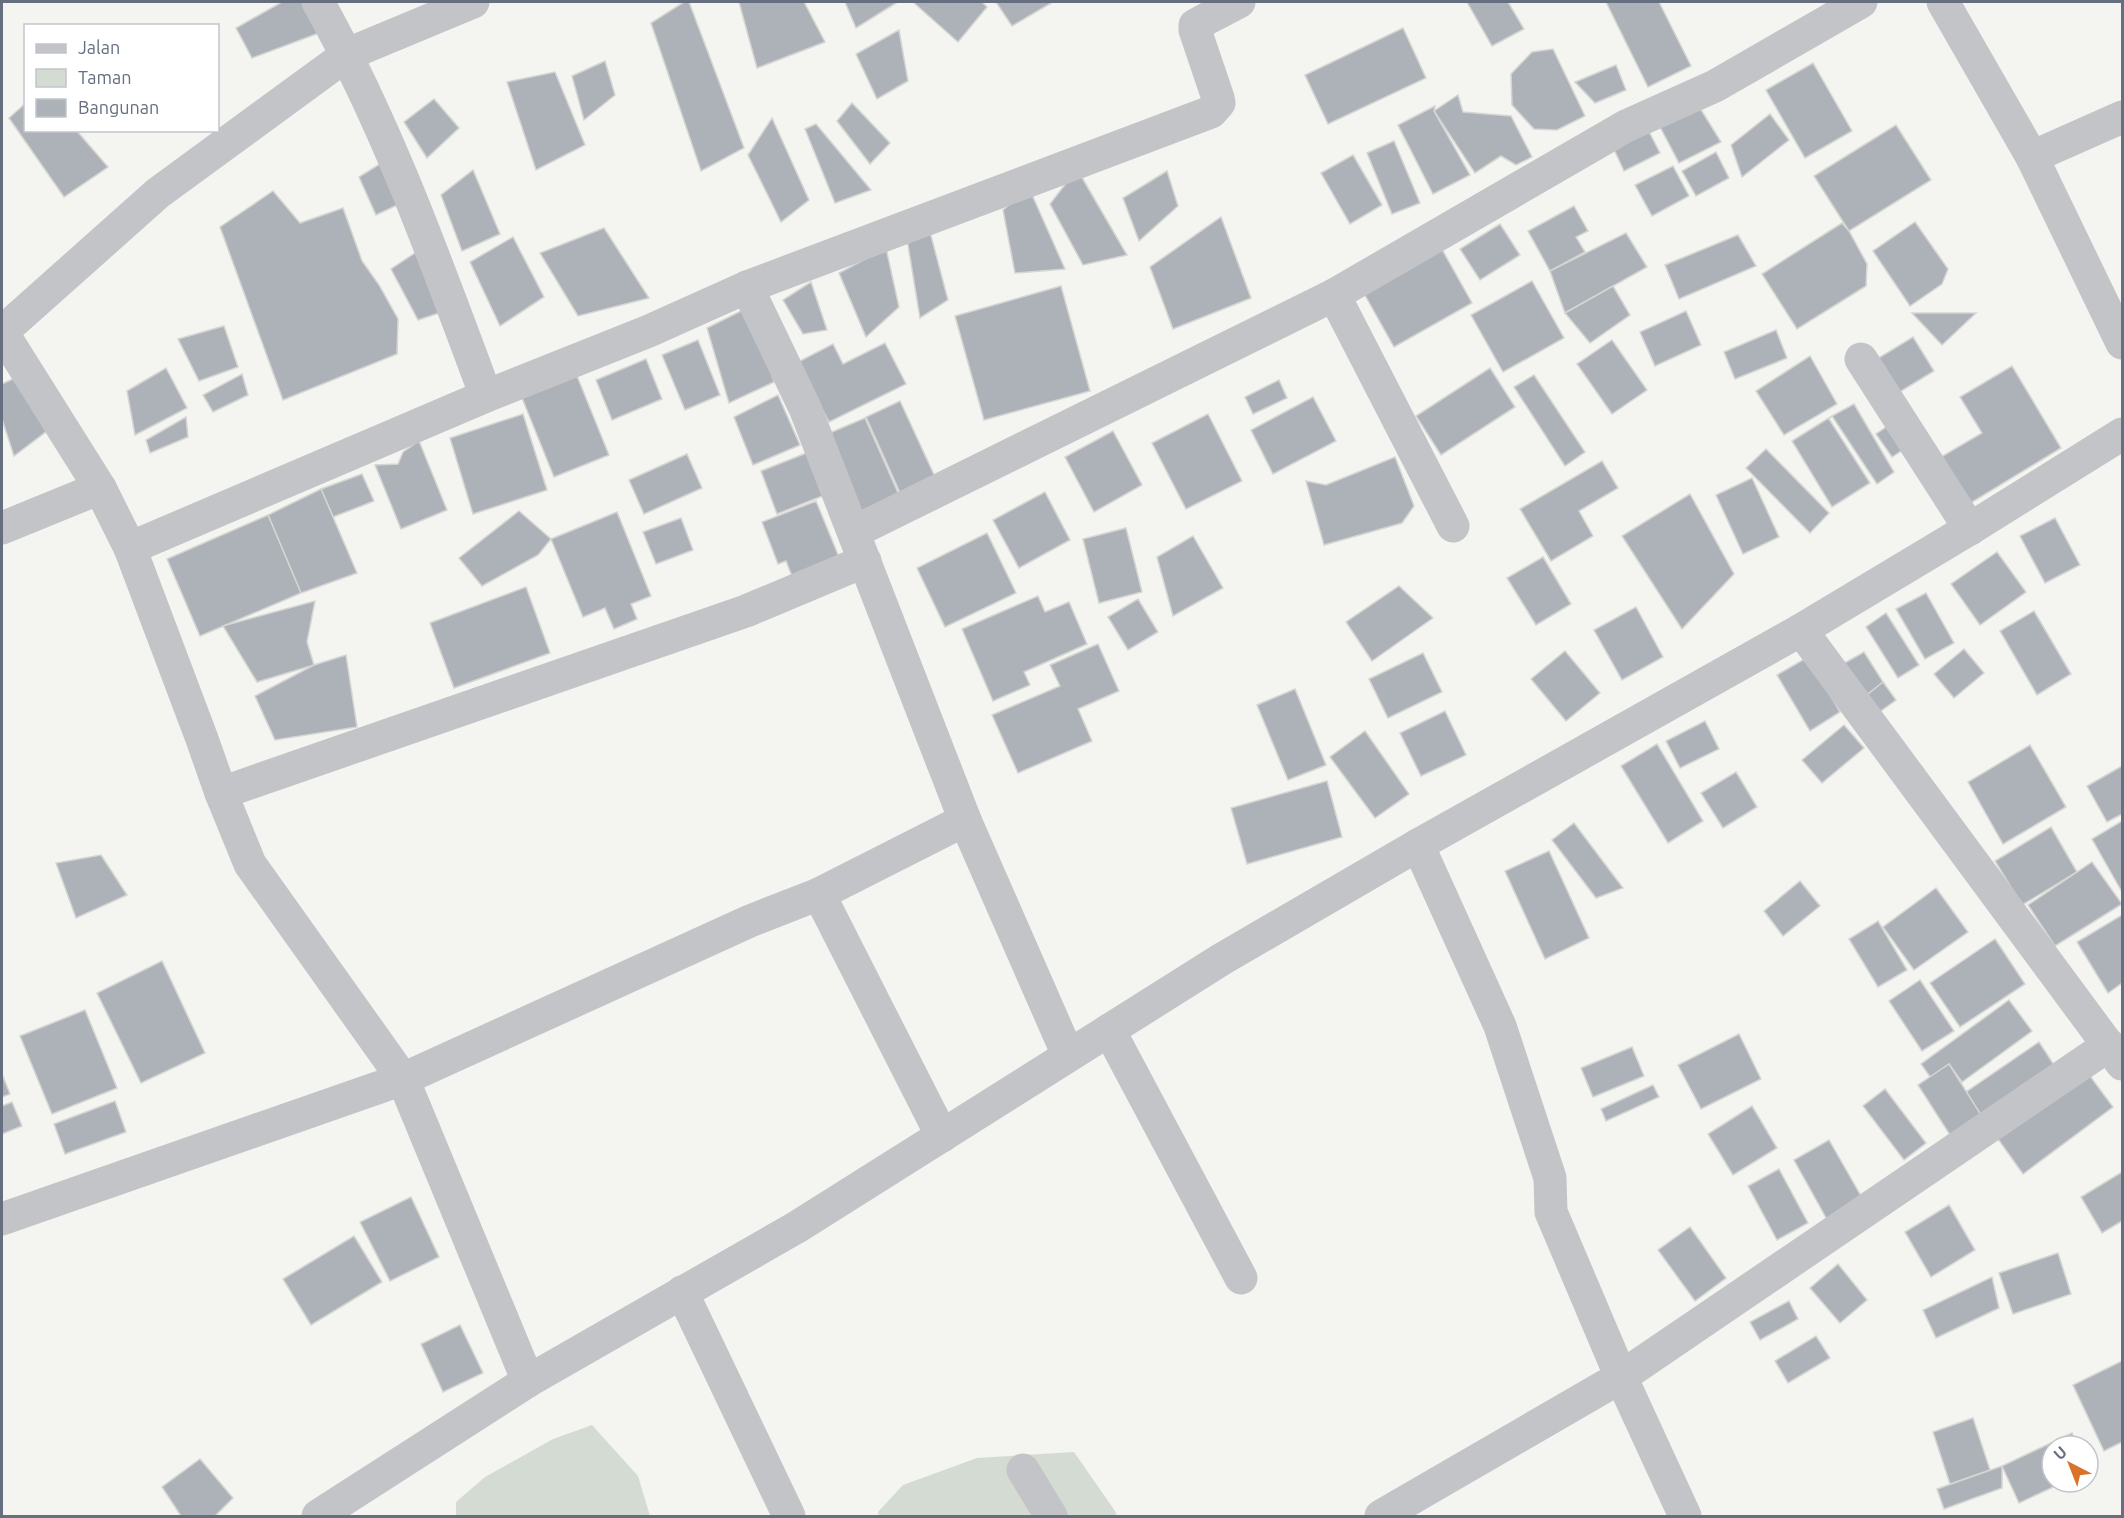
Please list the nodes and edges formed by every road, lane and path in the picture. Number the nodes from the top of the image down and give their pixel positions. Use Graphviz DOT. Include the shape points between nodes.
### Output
graph roads {
  1 [pos="318,2"];
  2 [pos="473,2"];
  3 [pos="1239,2"];
  4 [pos="1861,2"];
  5 [pos="1942,2"];
  6 [pos="348,54"];
  7 [pos="2122,117"];
  8 [pos="2032,157"];
  9 [pos="747,287"];
  10 [pos="1334,295"];
  11 [pos="2,332"];
  12 [pos="2122,343"];
  13 [pos="1862,359"];
  14 [pos="486,396"];
  15 [pos="2122,434"];
  16 [pos="100,488"];
  17 [pos="1453,526"];
  18 [pos="2,528"];
  19 [pos="1970,529"];
  20 [pos="859,546"];
  21 [pos="130,548"];
  22 [pos="1801,630"];
  23 [pos="220,794"];
  24 [pos="965,820"];
  25 [pos="1418,845"];
  26 [pos="819,894"];
  27 [pos="1109,1030"];
  28 [pos="1068,1055"];
  29 [pos="2116,1055"];
  30 [pos="403,1079"];
  31 [pos="942,1136"];
  32 [pos="2,1219"];
  33 [pos="1241,1278"];
  34 [pos="682,1292"];
  35 [pos="1621,1377"];
  36 [pos="528,1381"];
  37 [pos="1023,1470"];
  38 [pos="318,1516"];
  39 [pos="789,1516"];
  40 [pos="1051,1516"];
  41 [pos="1381,1516"];
  42 [pos="1685,1516"];
  1 -- 6 [label="street"];
  2 -- 6 [label="street"];
  3 -- 9 [label="street" via="1195,25 1219,103 1211,112"];
  4 -- 10 [label="street" via="1715,86 1626,126"];
  5 -- 8 [label="street"];
  6 -- 11 [label="street" via="158,193"];
  6 -- 14 [label="street" via="414,204"];
  7 -- 8 [label="street"];
  8 -- 12 [label="street"];
  9 -- 14 [label="street"];
  9 -- 20 [label="street" via="805,408"];
  10 -- 17 [label="street"];
  10 -- 20 [label="street"];
  11 -- 16 [label="street"];
  13 -- 19 [label="street"];
  14 -- 21 [label="street"];
  15 -- 19 [label="street"];
  16 -- 18 [label="street"];
  16 -- 21 [label="street"];
  19 -- 22 [label="street"];
  20 -- 23 [label="street" via="746,611"];
  20 -- 24 [label="street"];
  21 -- 23 [label="street"];
  22 -- 25 [label="street"];
  22 -- 29 [label="street"];
  23 -- 30 [label="street" via="250,864"];
  24 -- 26 [label="street"];
  24 -- 28 [label="street"];
  25 -- 27 [label="street"];
  25 -- 35 [label="street" via="1500,1026 1550,1178 1551,1212"];
  26 -- 30 [label="street" via="750,921"];
  26 -- 31 [label="street"];
  27 -- 28 [label="street"];
  27 -- 33 [label="street"];
  28 -- 31 [label="street"];
  29 -- 35 [label="street"];
  30 -- 32 [label="street"];
  30 -- 36 [label="street"];
  31 -- 34 [label="street"];
  34 -- 36 [label="street"];
  34 -- 39 [label="street"];
  35 -- 41 [label="street"];
  35 -- 42 [label="street"];
  36 -- 38 [label="street"];
  37 -- 40 [label="street"];
}
